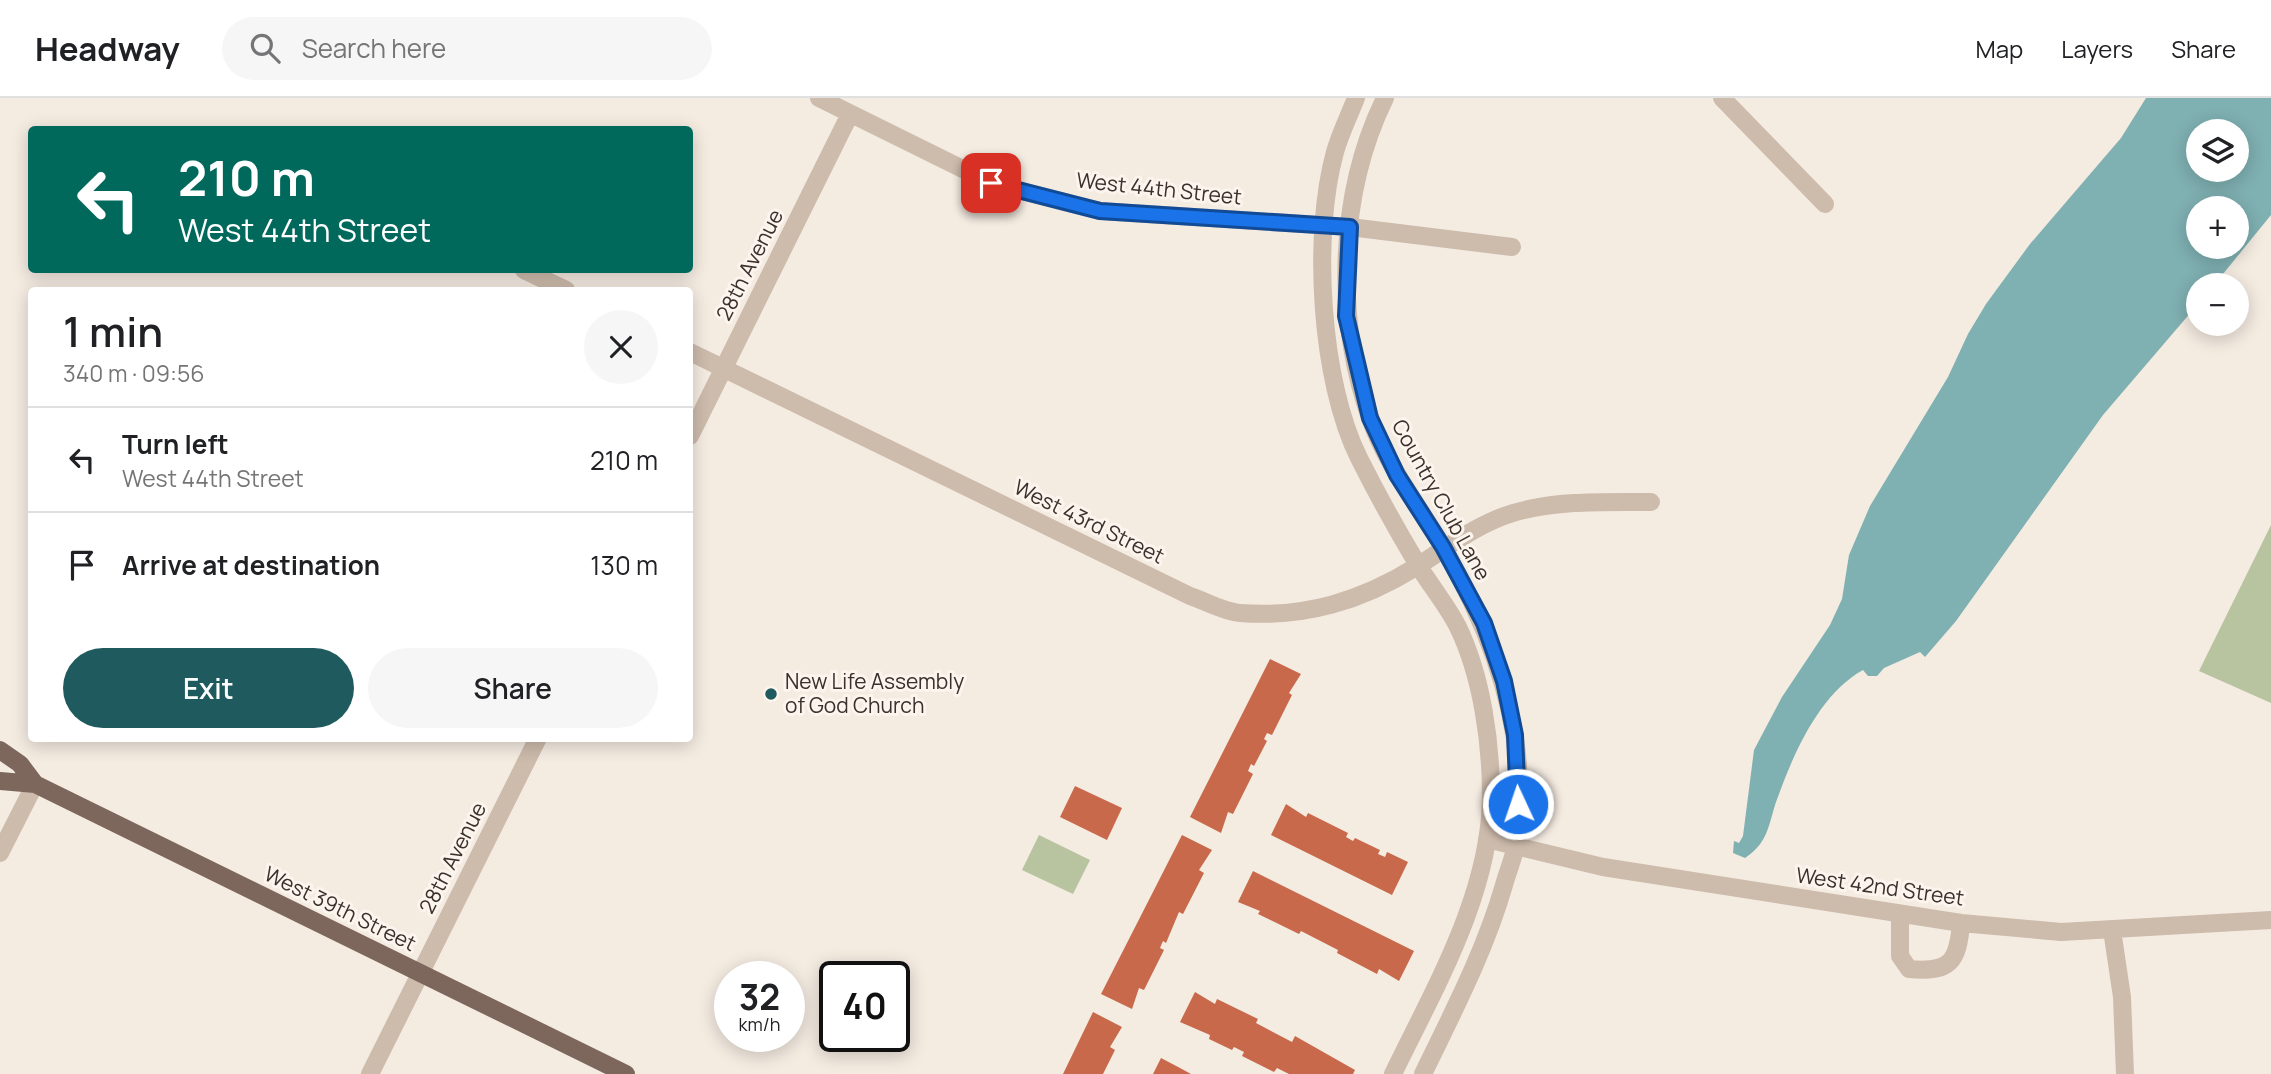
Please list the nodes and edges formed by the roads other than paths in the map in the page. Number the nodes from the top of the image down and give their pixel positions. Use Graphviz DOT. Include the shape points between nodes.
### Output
graph roads {
  1 [pos="818,98"];
  2 [pos="1356,98"];
  3 [pos="1385,98"];
  4 [pos="1722,98"];
  5 [pos="850,114"];
  6 [pos="1825,204"];
  7 [pos="1322,226"];
  8 [pos="1350,227"];
  9 [pos="1512,247"];
  10 [pos="530,273"];
  11 [pos="560,287"];
  12 [pos="693,354"];
  13 [pos="723,369"];
  14 [pos="693,430"];
  15 [pos="1651,502"];
  16 [pos="1443,547"];
  17 [pos="1418,565"];
  18 [pos="536,742"];
  19 [pos="0,750"];
  20 [pos="0,781"];
  21 [pos="34,784"];
  22 [pos="1487,839"];
  23 [pos="1516,845"];
  24 [pos="0,853"];
  25 [pos="1900,915"];
  26 [pos="2271,920"];
  27 [pos="1961,923"];
  28 [pos="2112,930"];
  29 [pos="420,974"];
  30 [pos="370,1074"];
  31 [pos="626,1074"];
  32 [pos="1392,1074"];
  33 [pos="1423,1074"];
  34 [pos="2125,1074"];
  1 -- 5 [label="street, West 44th Street"];
  2 -- 7 [label="street" via="1335,151"];
  3 -- 8 [label="street, Country Club Lane" via="1357,180"];
  4 -- 6 [label="street"];
  5 -- 7 [label="street, West 44th Street" via="991,183 1028,194 1100,211"];
  5 -- 13 [label="street, 28th Avenue"];
  7 -- 8 [label="street, West 44th Street"];
  7 -- 17 [label="street" via="1332,382 1358,455"];
  8 -- 9 [label="street, West 44th Street"];
  8 -- 16 [label="street, Country Club Lane" via="1346,316 1370,418 1397,475"];
  10 -- 11 [label="street"];
  12 -- 13 [label="street, West 43rd Street"];
  13 -- 14 [label="street, 28th Avenue"];
  13 -- 17 [label="street, West 43rd Street" via="1190,596 1238,613 1319,610 1371,592"];
  15 -- 16 [label="street, West 43rd Street" via="1592,502 1513,513"];
  16 -- 17 [label="street, West 43rd Street"];
  16 -- 23 [label="street, Country Club Lane" via="1484,623 1504,681 1515,735"];
  17 -- 22 [label="street" via="1458,626 1473,670 1486,731 1491,797"];
  18 -- 29 [label="street, 28th Avenue"];
  19 -- 21 [label="main road, West 39th Street" via="20,764"];
  20 -- 21 [label="main road, West 39th Street"];
  21 -- 24 [label="street"];
  21 -- 29 [label="main road, West 39th Street"];
  22 -- 23 [label="street, West 42nd Street"];
  22 -- 32 [label="street" via="1470,903 1448,958"];
  23 -- 25 [label="street, West 42nd Street" via="1603,866"];
  23 -- 33 [label="street, Country Club Lane" via="1492,922"];
  25 -- 27 [label="street, West 42nd Street"];
  25 -- 27 [label="street" via="1900,956 1909,969 1934,971 1953,961"];
  26 -- 28 [label="street, West 42nd Street"];
  27 -- 28 [label="street, West 42nd Street" via="2061,932"];
  28 -- 34 [label="street" via="2122,997"];
  29 -- 30 [label="street, 28th Avenue"];
  29 -- 31 [label="main road, West 39th Street"];
}
